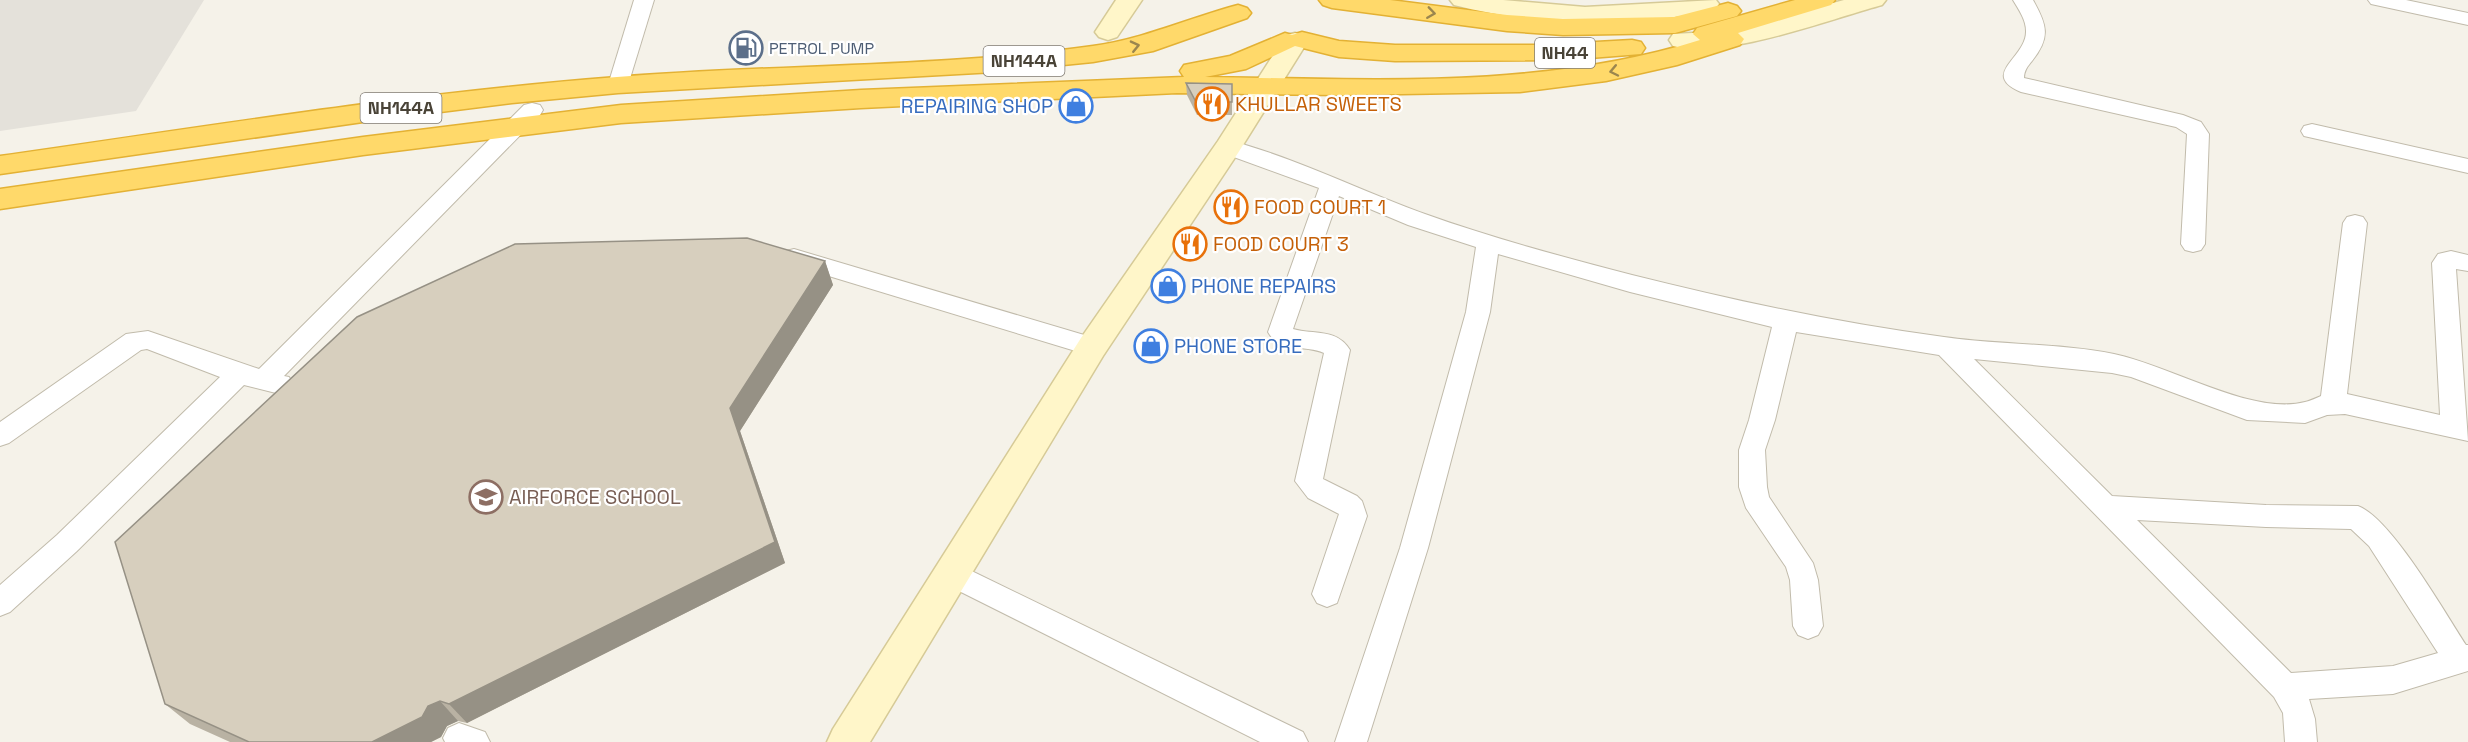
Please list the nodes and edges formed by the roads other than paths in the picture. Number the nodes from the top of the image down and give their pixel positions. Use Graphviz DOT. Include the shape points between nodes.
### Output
graph roads {
  1 [pos="644,0"];
  2 [pos="1129,0"];
  3 [pos="1332,0"];
  4 [pos="1463,0"];
  5 [pos="1768,0"];
  6 [pos="1822,0"];
  7 [pos="1873,0"];
  8 [pos="2023,0"];
  9 [pos="2378,0"];
  10 [pos="1714,2"];
  11 [pos="1239,4"];
  12 [pos="2468,19"];
  13 [pos="1108,32"];
  14 [pos="1678,32"];
  15 [pos="1731,39"];
  16 [pos="1294,41"];
  17 [pos="1598,51"];
  18 [pos="805,61"];
  19 [pos="1215,68"];
  20 [pos="1273,78"];
  21 [pos="620,79"];
  22 [pos="833,79"];
  23 [pos="699,87"];
  24 [pos="861,99"];
  25 [pos="581,112"];
  26 [pos="525,118"];
  27 [pos="2312,131"];
  28 [pos="1228,147"];
  29 [pos="0,153"];
  30 [pos="0,165"];
  31 [pos="2468,166"];
  32 [pos="1332,184"];
  33 [pos="0,188"];
  34 [pos="0,199"];
  35 [pos="2355,223"];
  36 [pos="1488,243"];
  37 [pos="2193,244"];
  38 [pos="789,255"];
  39 [pos="2468,263"];
  40 [pos="1786,321"];
  41 [pos="1092,347"];
  42 [pos="1946,347"];
  43 [pos="252,377"];
  44 [pos="301,390"];
  45 [pos="2333,404"];
  46 [pos="2461,429"];
  47 [pos="0,436"];
  48 [pos="2107,507"];
  49 [pos="953,574"];
  50 [pos="1327,594"];
  51 [pos="0,603"];
  52 [pos="1808,626"];
  53 [pos="2464,659"];
  54 [pos="2285,687"];
  55 [pos="846,742"];
  56 [pos="1292,742"];
  57 [pos="1351,742"];
  58 [pos="2301,742"];
  1 -- 21 [label="street"];
  2 -- 13 [label="street"];
  3 -- 14 [label="highway, NH44, one-way" via="1507,23"];
  3 -- 16 [label="highway, NH44" via="1336,19 1329,28 1318,36"];
  4 -- 10 [label="street" via="1537,12 1618,15"];
  5 -- 14 [label="highway, NH44"];
  6 -- 14 [label="highway, NH44" via="1744,24"];
  7 -- 15 [label="street"];
  8 -- 37 [label="street" via="2036,20 2037,32 2014,73 2014,81 2183,122 2198,134"];
  9 -- 12 [label="street"];
  10 -- 14 [label="street"];
  11 -- 16 [label="highway, NH44" via="1245,27 1254,34"];
  22 -- 11 [label="highway, NH144A, one-way" via="1093,54 1144,45"];
  13 -- 18 [label="highway" via="1077,42"];
  14 -- 15 [label="street"];
  14 -- 17 [label="highway, NH44"];
  15 -- 20 [label="highway, one-way" via="1606,73 1520,84 1440,87"];
  16 -- 17 [label="highway, NH44" via="1379,53"];
  16 -- 19 [label="highway, NH144A"];
  16 -- 20 [label="street"];
  17 -- 20 [label="highway" via="1544,66 1497,71"];
  18 -- 21 [label="highway"];
  18 -- 22 [label="highway"];
  19 -- 20 [label="highway"];
  19 -- 22 [label="highway, NH144A" via="1181,72"];
  20 -- 24 [label="highway"];
  20 -- 28 [label="street"];
  21 -- 23 [label="highway, NH144A"];
  21 -- 29 [label="highway" via="372,100"];
  21 -- 30 [label="highway, NH144A"];
  22 -- 23 [label="highway, NH144A"];
  22 -- 24 [label="highway"];
  23 -- 25 [label="highway, NH144A"];
  24 -- 25 [label="highway"];
  25 -- 26 [label="highway"];
  26 -- 33 [label="highway, NH144A" via="298,140"];
  26 -- 34 [label="highway"];
  26 -- 43 [label="street"];
  27 -- 31 [label="street"];
  28 -- 32 [label="street"];
  28 -- 41 [label="street"];
  32 -- 36 [label="street" via="1416,219"];
  32 -- 50 [label="street" via="1280,332 1289,338 1328,343 1337,350 1309,481 1318,491 1353,509 1353,516"];
  35 -- 45 [label="street"];
  36 -- 40 [label="street"];
  36 -- 57 [label="street" via="1478,312 1417,537"];
  38 -- 41 [label="street"];
  39 -- 46 [label="street" via="2451,259 2444,263"];
  40 -- 42 [label="street"];
  40 -- 52 [label="street" via="1752,450 1753,487 1756,500 1799,563"];
  41 -- 49 [label="street"];
  42 -- 45 [label="street" via="2112,363 2247,410 2305,413"];
  42 -- 48 [label="street"];
  43 -- 44 [label="street"];
  43 -- 47 [label="street" via="148,340 135,341"];
  43 -- 51 [label="street"];
  45 -- 46 [label="street"];
  48 -- 53 [label="street" via="2358,518 2379,538"];
  48 -- 54 [label="street"];
  49 -- 55 [label="street"];
  49 -- 56 [label="street"];
  53 -- 54 [label="street" via="2393,680"];
  54 -- 58 [label="street" via="2296,701"];
}
